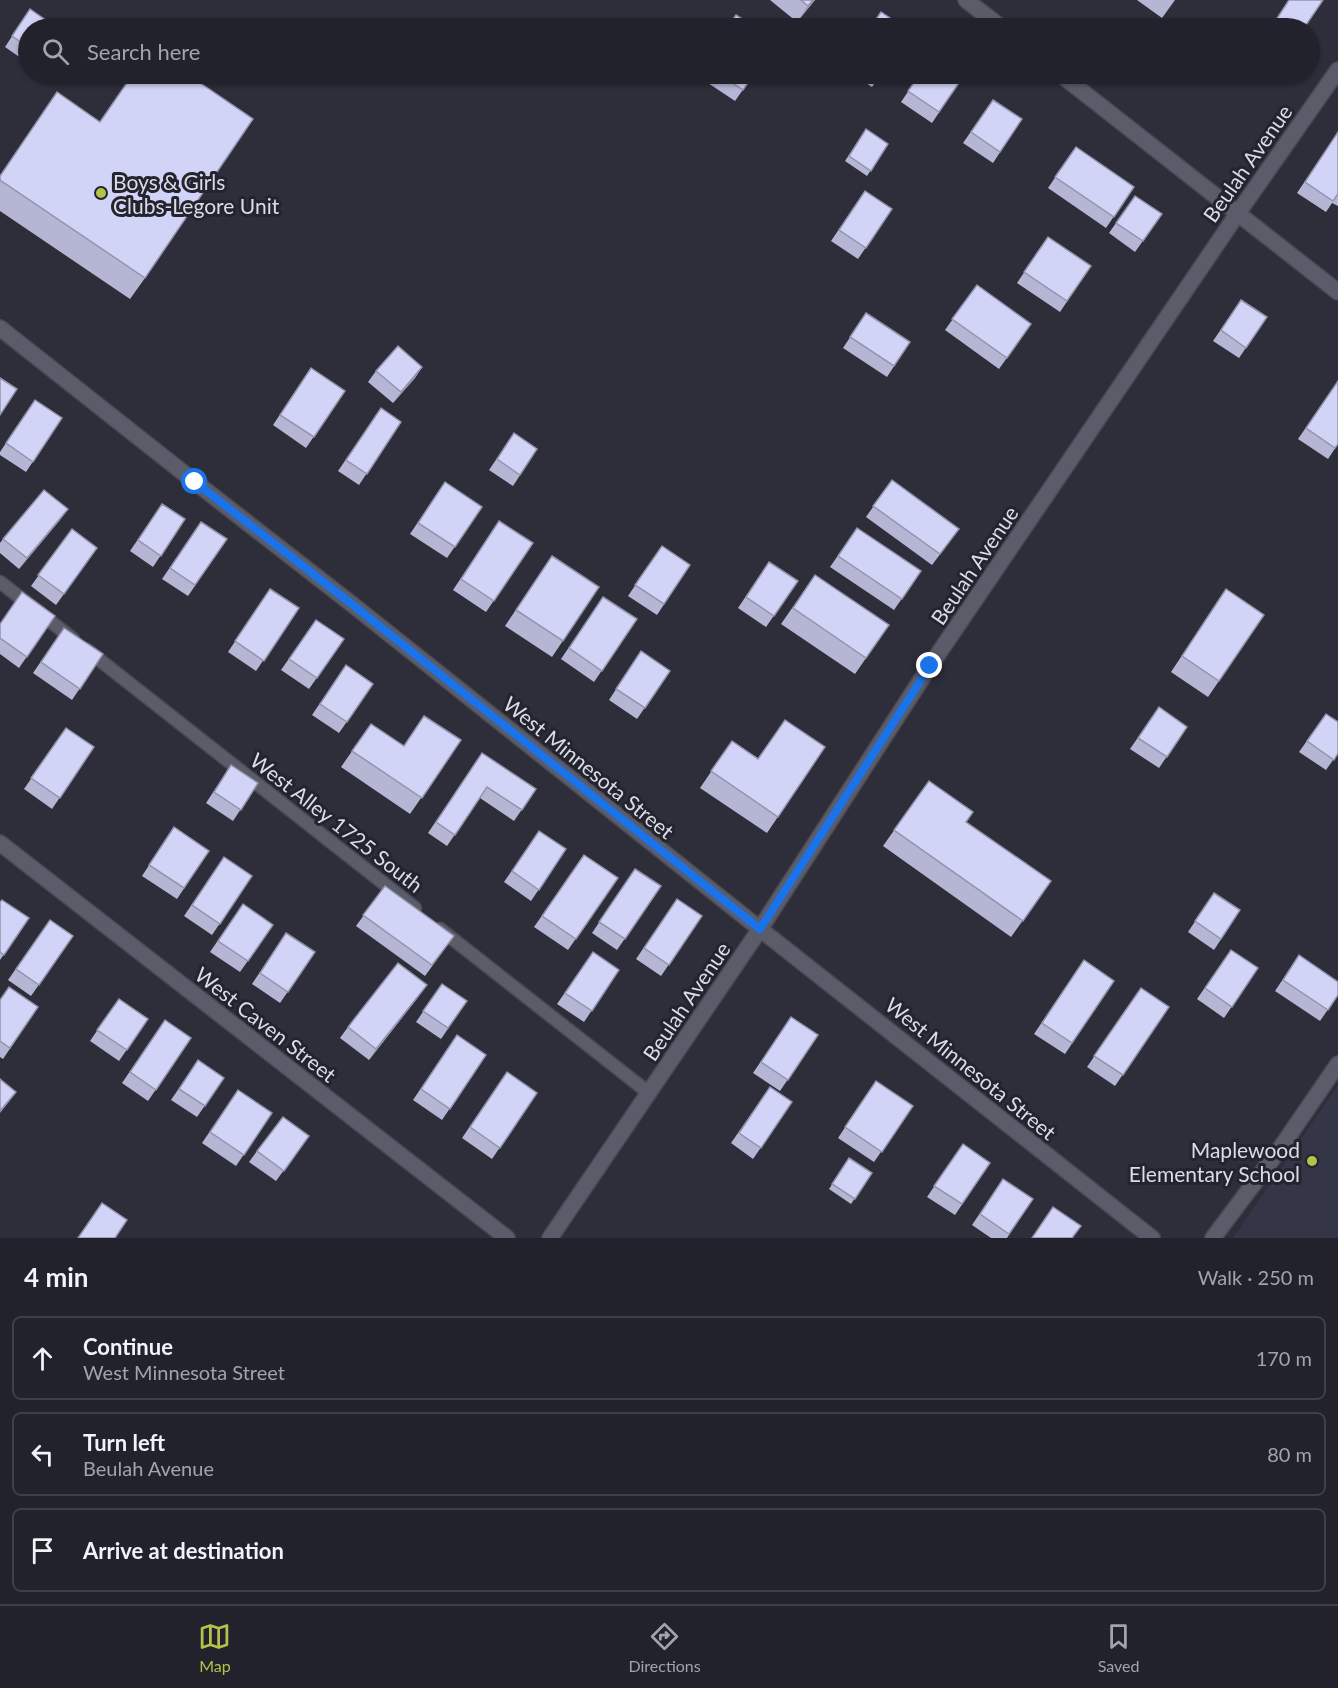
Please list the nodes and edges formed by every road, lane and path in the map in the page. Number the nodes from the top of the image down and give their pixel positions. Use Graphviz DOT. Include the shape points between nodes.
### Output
graph roads {
  1 [pos="966,0"];
  2 [pos="989,18"];
  3 [pos="1338,70"];
  4 [pos="1073,84"];
  5 [pos="1238,213"];
  6 [pos="1338,292"];
  7 [pos="0,328"];
  8 [pos="0,582"];
  9 [pos="0,843"];
  10 [pos="760,929"];
  11 [pos="1338,1064"];
  12 [pos="649,1093"];
  13 [pos="507,1238"];
  14 [pos="550,1238"];
  15 [pos="1152,1238"];
  16 [pos="1213,1238"];
  1 -- 2 [label="street"];
  3 -- 5 [label="street, Beulah Avenue"];
  4 -- 5 [label="street"];
  5 -- 6 [label="street"];
  5 -- 10 [label="street, Beulah Avenue" via="930,666"];
  7 -- 10 [label="street, West Minnesota Street"];
  8 -- 12 [label="lane, West Alley 1725 South"];
  9 -- 13 [label="street, West Caven Street"];
  10 -- 12 [label="street, Beulah Avenue"];
  10 -- 15 [label="street, West Minnesota Street"];
  11 -- 16 [label="street"];
  12 -- 14 [label="street, Beulah Avenue"];
}
